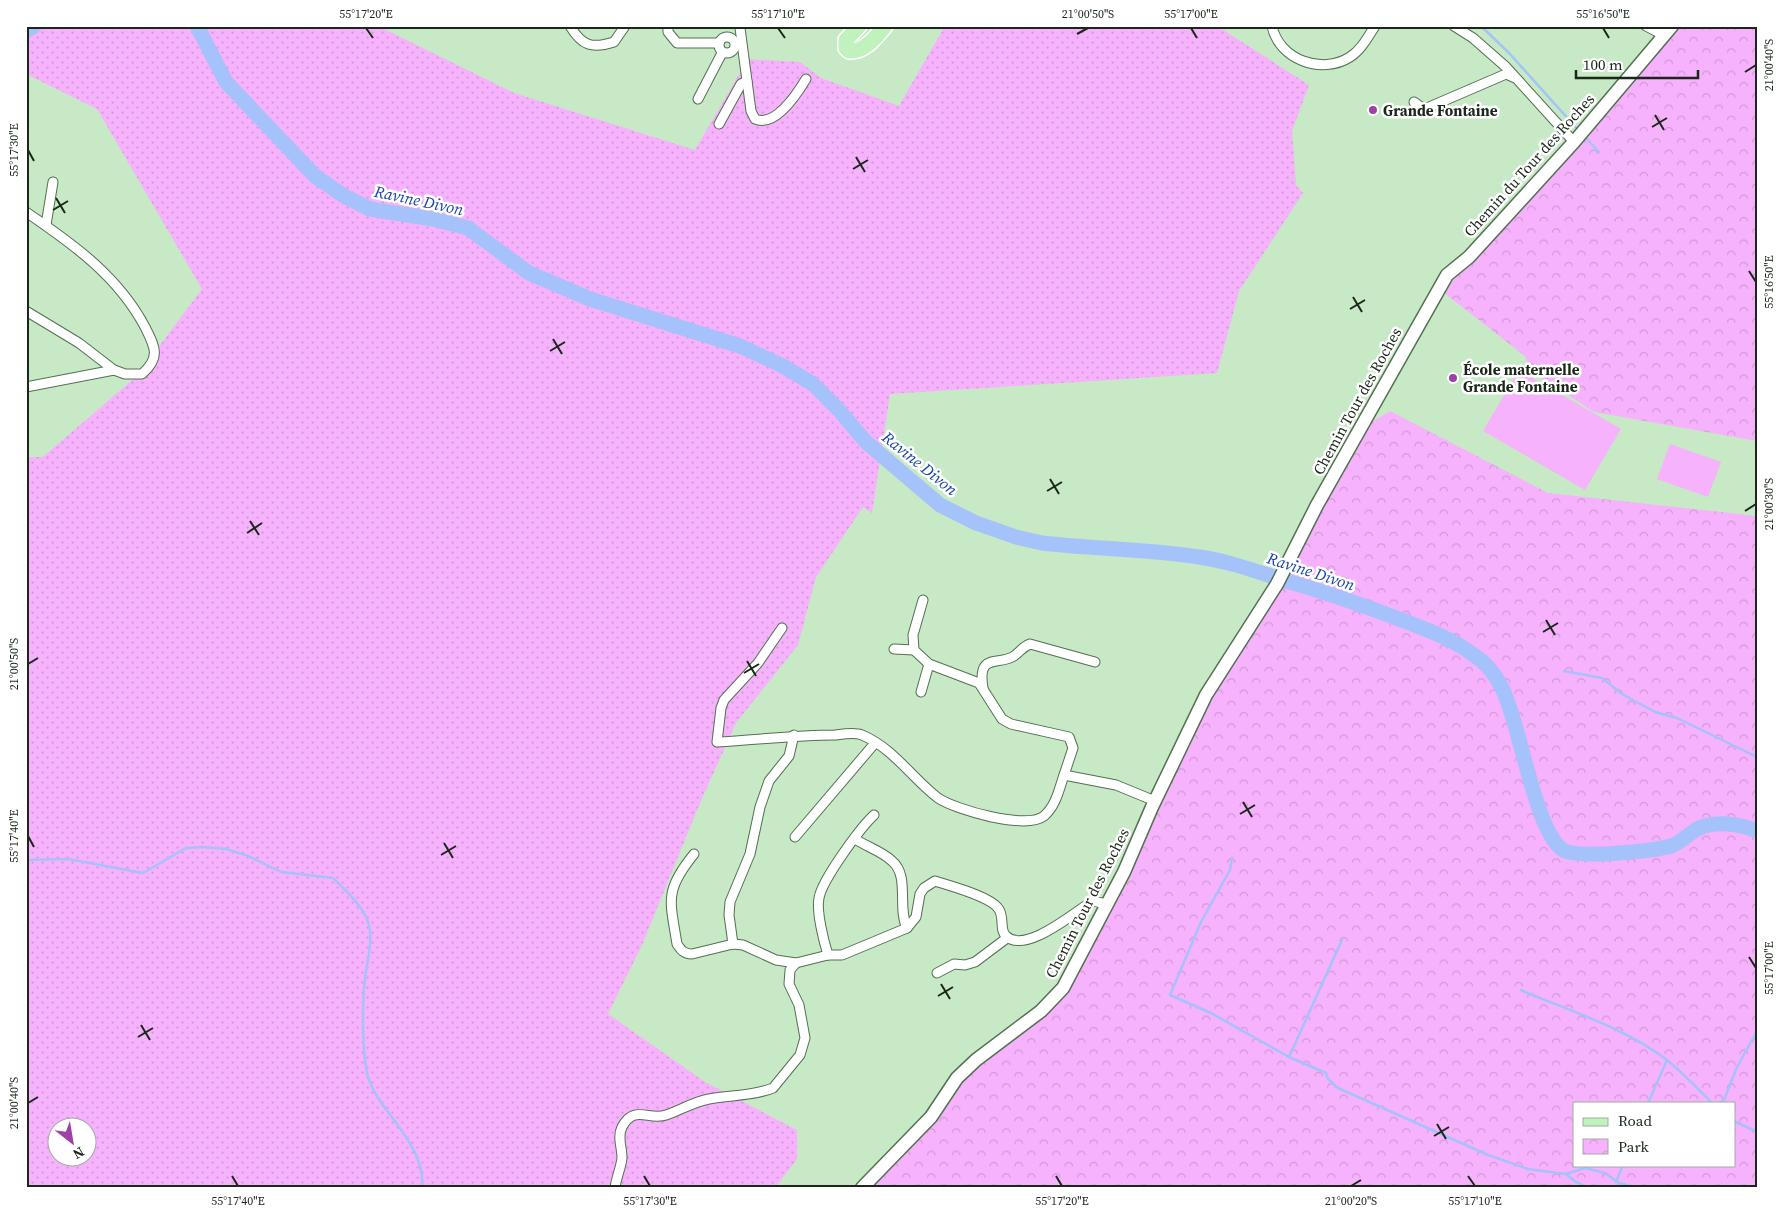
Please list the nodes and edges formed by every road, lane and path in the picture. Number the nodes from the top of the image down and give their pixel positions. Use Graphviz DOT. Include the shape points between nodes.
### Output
graph roads {
  1 [pos="570,26"];
  2 [pos="625,26"];
  3 [pos="668,26"];
  4 [pos="859,26"];
  5 [pos="885,26"];
  6 [pos="1272,26"];
  7 [pos="1375,26"];
  8 [pos="1454,26"];
  9 [pos="1646,26"];
  10 [pos="741,27"];
  11 [pos="1668,31"];
  12 [pos="733,38"];
  13 [pos="719,43"];
  14 [pos="722,53"];
  15 [pos="1516,78"];
  16 [pos="806,79"];
  17 [pos="748,81"];
  18 [pos="698,99"];
  19 [pos="1414,102"];
  20 [pos="718,124"];
  21 [pos="1574,142"];
  22 [pos="53,182"];
  23 [pos="26,212"];
  24 [pos="46,225"];
  25 [pos="1469,257"];
  26 [pos="26,311"];
  27 [pos="114,370"];
  28 [pos="26,387"];
  29 [pos="923,600"];
  30 [pos="782,628"];
  31 [pos="894,649"];
  32 [pos="914,650"];
  33 [pos="1095,662"];
  34 [pos="929,664"];
  35 [pos="983,688"];
  36 [pos="921,692"];
  37 [pos="794,735"];
  38 [pos="875,743"];
  39 [pos="1064,775"];
  40 [pos="1155,801"];
  41 [pos="874,815"];
  42 [pos="795,837"];
  43 [pos="855,839"];
  44 [pos="694,854"];
  45 [pos="1106,904"];
  46 [pos="907,928"];
  47 [pos="1007,938"];
  48 [pos="733,944"];
  49 [pos="828,955"];
  50 [pos="796,963"];
  51 [pos="937,973"];
  52 [pos="615,1188"];
  53 [pos="862,1188"];
  1 -- 2 [label="street" via="582,42 590,46 614,42"];
  3 -- 13 [label="street" via="668,32 677,43"];
  4 -- 5 [label="main road" via="846,40 849,51 868,45"];
  6 -- 7 [label="street" via="1283,48 1297,60 1314,65 1350,57"];
  8 -- 15 [label="street" via="1473,38"];
  9 -- 11 [label="street"];
  10 -- 12 [label="street"];
  10 -- 17 [label="street"];
  11 -- 21 [label="street, Chemin du Tour des Roches"];
  12 -- 13 [label="street" via="723,38"];
  12 -- 14 [label="street" via="736,48 732,53"];
  13 -- 14 [label="street"];
  14 -- 18 [label="street"];
  15 -- 19 [label="street" via="1506,74 1427,108"];
  15 -- 21 [label="street"];
  16 -- 17 [label="street" via="773,118 760,121 751,112"];
  17 -- 20 [label="street" via="741,84"];
  21 -- 25 [label="street, Chemin du Tour des Roches"];
  22 -- 24 [label="street"];
  23 -- 24 [label="street"];
  24 -- 27 [label="street" via="88,256 126,294 155,347 150,366 142,374"];
  25 -- 40 [label="street, Chemin Tour des Roches" via="1446,275 1317,505 1277,584 1206,695"];
  26 -- 27 [label="street" via="79,343"];
  27 -- 28 [label="street"];
  29 -- 32 [label="street" via="913,634"];
  30 -- 37 [label="street" via="764,656 724,700 720,708 717,742"];
  31 -- 32 [label="street"];
  32 -- 34 [label="street"];
  33 -- 35 [label="street" via="1030,644 1015,656 987,664 981,678"];
  34 -- 35 [label="street" via="974,680"];
  34 -- 36 [label="street"];
  35 -- 39 [label="street" via="1002,719 1069,738 1073,748"];
  37 -- 38 [label="street" via="860,734"];
  37 -- 48 [label="street" via="789,756 769,781 750,854 730,902"];
  38 -- 39 [label="street" via="947,803 1016,821 1042,817 1052,808"];
  38 -- 42 [label="street"];
  39 -- 40 [label="street" via="1116,785"];
  40 -- 45 [label="street, Chemin Tour des Roches" via="1124,872"];
  41 -- 43 [label="street"];
  43 -- 46 [label="street" via="888,857 898,868 902,916"];
  43 -- 49 [label="street" via="822,887 818,899"];
  44 -- 48 [label="street" via="672,885 670,900 677,944 686,954"];
  45 -- 47 [label="street" via="1093,901 1058,927 1026,939 1016,941"];
  45 -- 53 [label="street, Chemin Tour des Roches" via="1071,975 1053,1000 957,1078 930,1117"];
  46 -- 47 [label="street" via="916,917 920,894 935,881 998,907"];
  46 -- 49 [label="street" via="842,955"];
  47 -- 51 [label="street" via="975,962 954,964"];
  48 -- 50 [label="street" via="743,944 776,960"];
  49 -- 50 [label="street"];
  50 -- 52 [label="street" via="790,970 789,984 799,1005 805,1038 800,1055 779,1084 766,1091 700,1101 666,1115 635,1115 621,1129 622,1158"];
}
